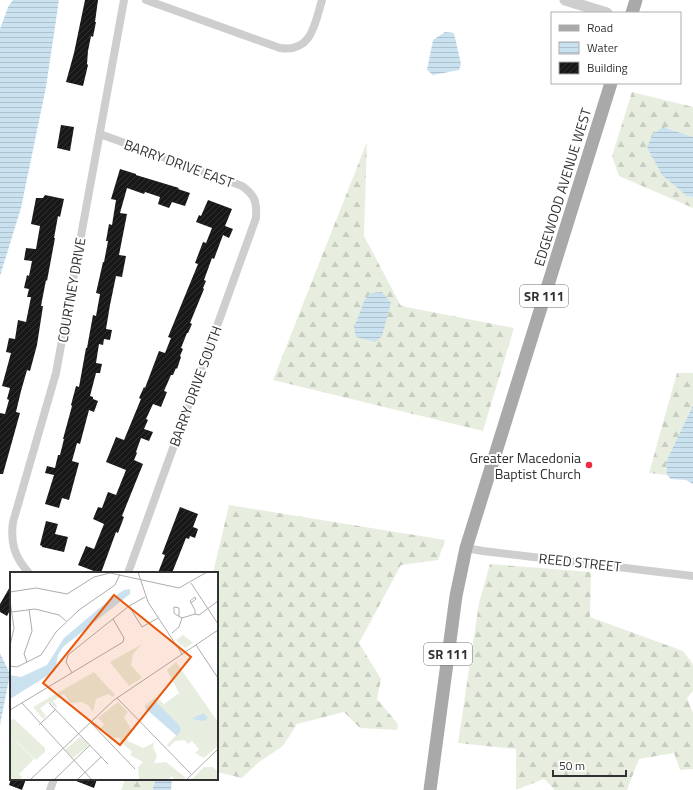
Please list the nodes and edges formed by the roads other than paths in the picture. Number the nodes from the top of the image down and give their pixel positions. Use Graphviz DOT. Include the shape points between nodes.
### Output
graph roads {
  1 [pos="124,0"];
  2 [pos="146,0"];
  3 [pos="322,0"];
  4 [pos="565,0"];
  5 [pos="636,0"];
  6 [pos="603,12"];
  7 [pos="632,12"];
  8 [pos="611,84"];
  9 [pos="100,134"];
  10 [pos="255,199"];
  11 [pos="466,548"];
  12 [pos="28,572"];
  13 [pos="128,572"];
  14 [pos="693,576"];
  15 [pos="54,780"];
  16 [pos="50,790"];
  17 [pos="430,790"];
  1 -- 9 [label="street, COURTNEY DRIVE"];
  2 -- 3 [label="street" via="288,49 297,47 312,33"];
  4 -- 6 [label="street"];
  5 -- 7 [label="main road"];
  8 -- 11 [label="main road, EDGEWOOD AVENUE WEST / SR 111"];
  9 -- 10 [label="street, BARRY DRIVE EAST" via="242,186"];
  9 -- 12 [label="street, COURTNEY DRIVE" via="56,372 13,522 16,555"];
  10 -- 13 [label="street, BARRY DRIVE SOUTH" via="256,218"];
  11 -- 14 [label="street, REED STREET"];
  11 -- 17 [label="main road, EDGEWOOD AVENUE WEST / SR 111" via="456,596"];
  15 -- 16 [label="street"];
}
